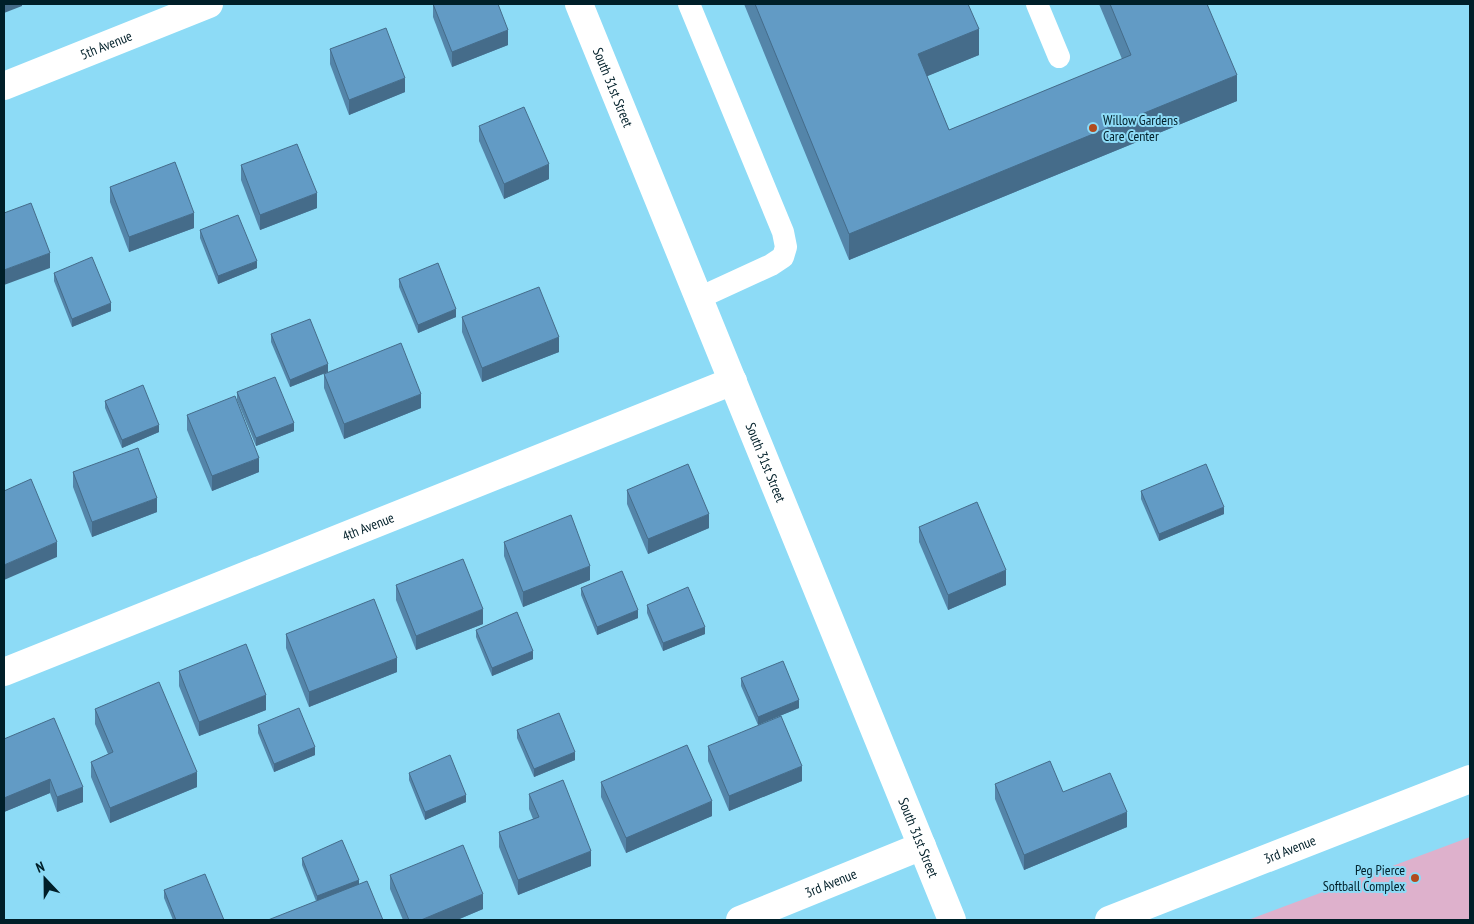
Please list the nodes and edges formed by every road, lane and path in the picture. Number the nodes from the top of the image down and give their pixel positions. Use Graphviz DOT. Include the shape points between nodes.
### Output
graph roads {
  1 [pos="209,4"];
  2 [pos="579,4"];
  3 [pos="688,4"];
  4 [pos="1037,4"];
  5 [pos="1059,58"];
  6 [pos="4,86"];
  7 [pos="698,298"];
  8 [pos="732,381"];
  9 [pos="4,672"];
  10 [pos="1470,779"];
  11 [pos="922,846"];
  12 [pos="740,920"];
  13 [pos="952,920"];
  14 [pos="1109,920"];
  1 -- 6 [label="street, 5th Avenue"];
  2 -- 7 [label="street, South 31st Street"];
  3 -- 7 [label="lane" via="781,226 786,247 783,258 771,265"];
  4 -- 5 [label="lane"];
  7 -- 8 [label="street, South 31st Street"];
  8 -- 9 [label="street, 4th Avenue"];
  8 -- 11 [label="street, South 31st Street"];
  10 -- 14 [label="street, 3rd Avenue"];
  11 -- 12 [label="street, 3rd Avenue"];
  11 -- 13 [label="street, South 31st Street"];
}
